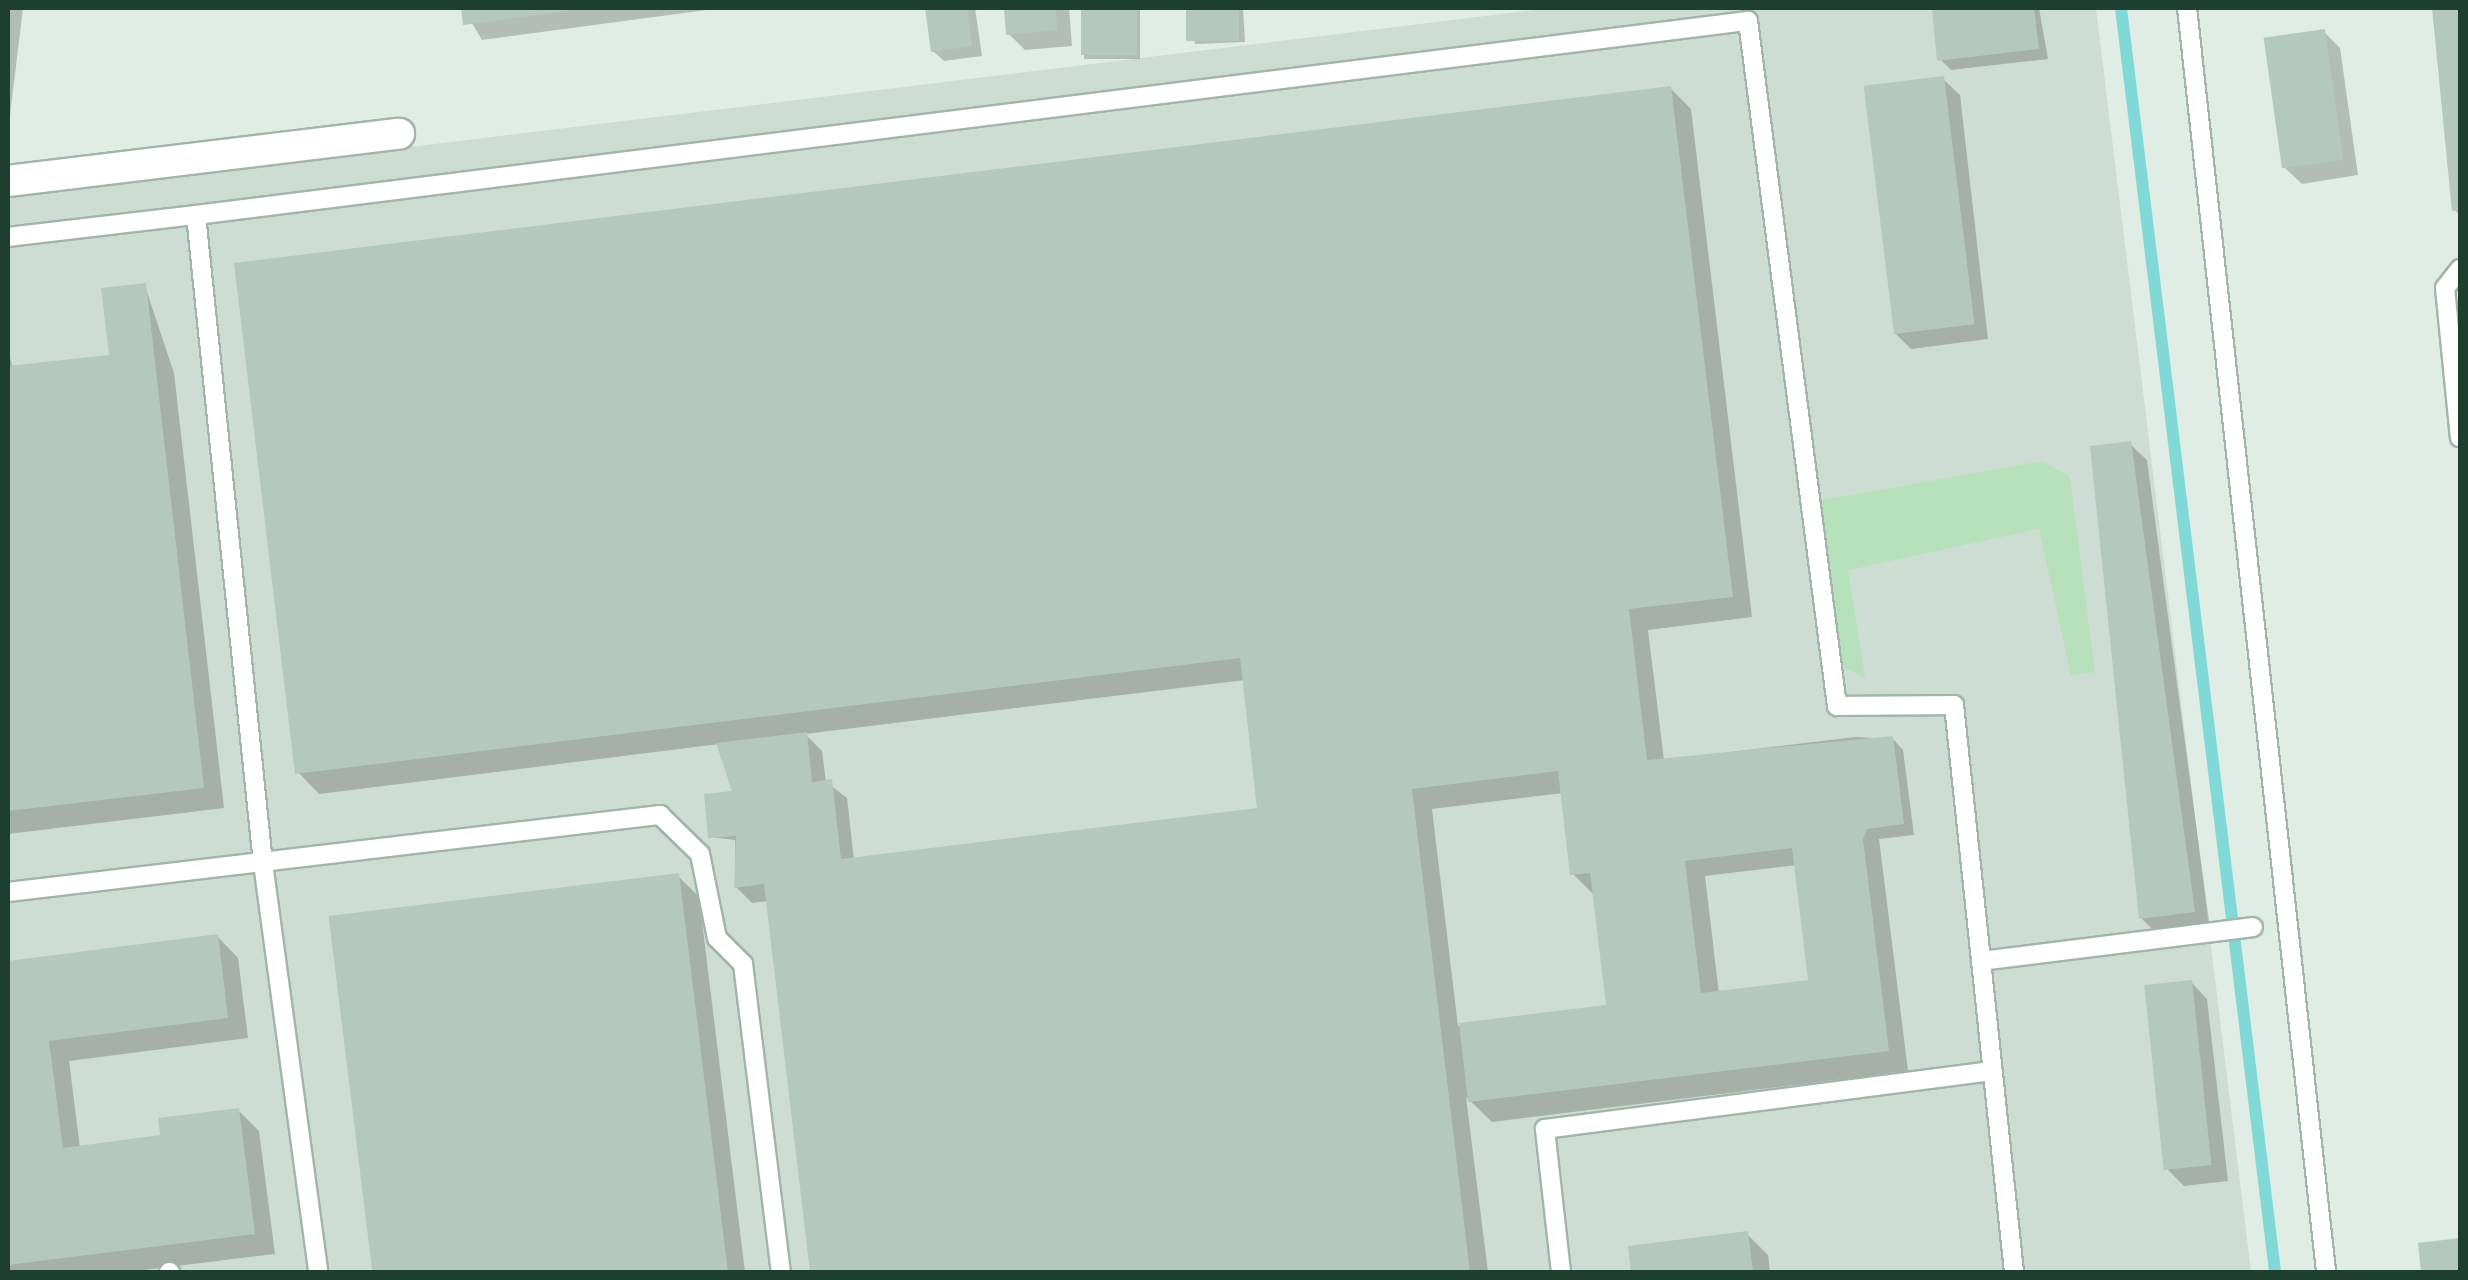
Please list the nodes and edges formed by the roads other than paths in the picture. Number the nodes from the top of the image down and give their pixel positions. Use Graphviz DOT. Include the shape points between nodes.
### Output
graph roads {
  1 [pos="2187,8"];
  2 [pos="400,134"];
  3 [pos="8,181"];
  4 [pos="196,215"];
  5 [pos="8,237"];
  6 [pos="2460,269"];
  7 [pos="2460,437"];
  8 [pos="263,863"];
  9 [pos="8,892"];
  10 [pos="2254,927"];
  11 [pos="1981,960"];
  12 [pos="1992,1070"];
  13 [pos="318,1272"];
  14 [pos="781,1272"];
  15 [pos="1561,1272"];
  16 [pos="2014,1272"];
  17 [pos="2326,1272"];
  1 -- 17 [label="lane"];
  2 -- 3 [label="street"];
  4 -- 5 [label="lane"];
  4 -- 8 [label="lane"];
  4 -- 11 [label="lane" via="1748,20 1837,706 1954,705"];
  6 -- 7 [label="lane" via="2445,288"];
  8 -- 9 [label="lane"];
  8 -- 13 [label="lane"];
  8 -- 14 [label="lane" via="660,815 700,854 716,938 743,964"];
  10 -- 11 [label="lane"];
  11 -- 12 [label="lane"];
  12 -- 15 [label="lane" via="1545,1129"];
  12 -- 16 [label="lane"];
}
